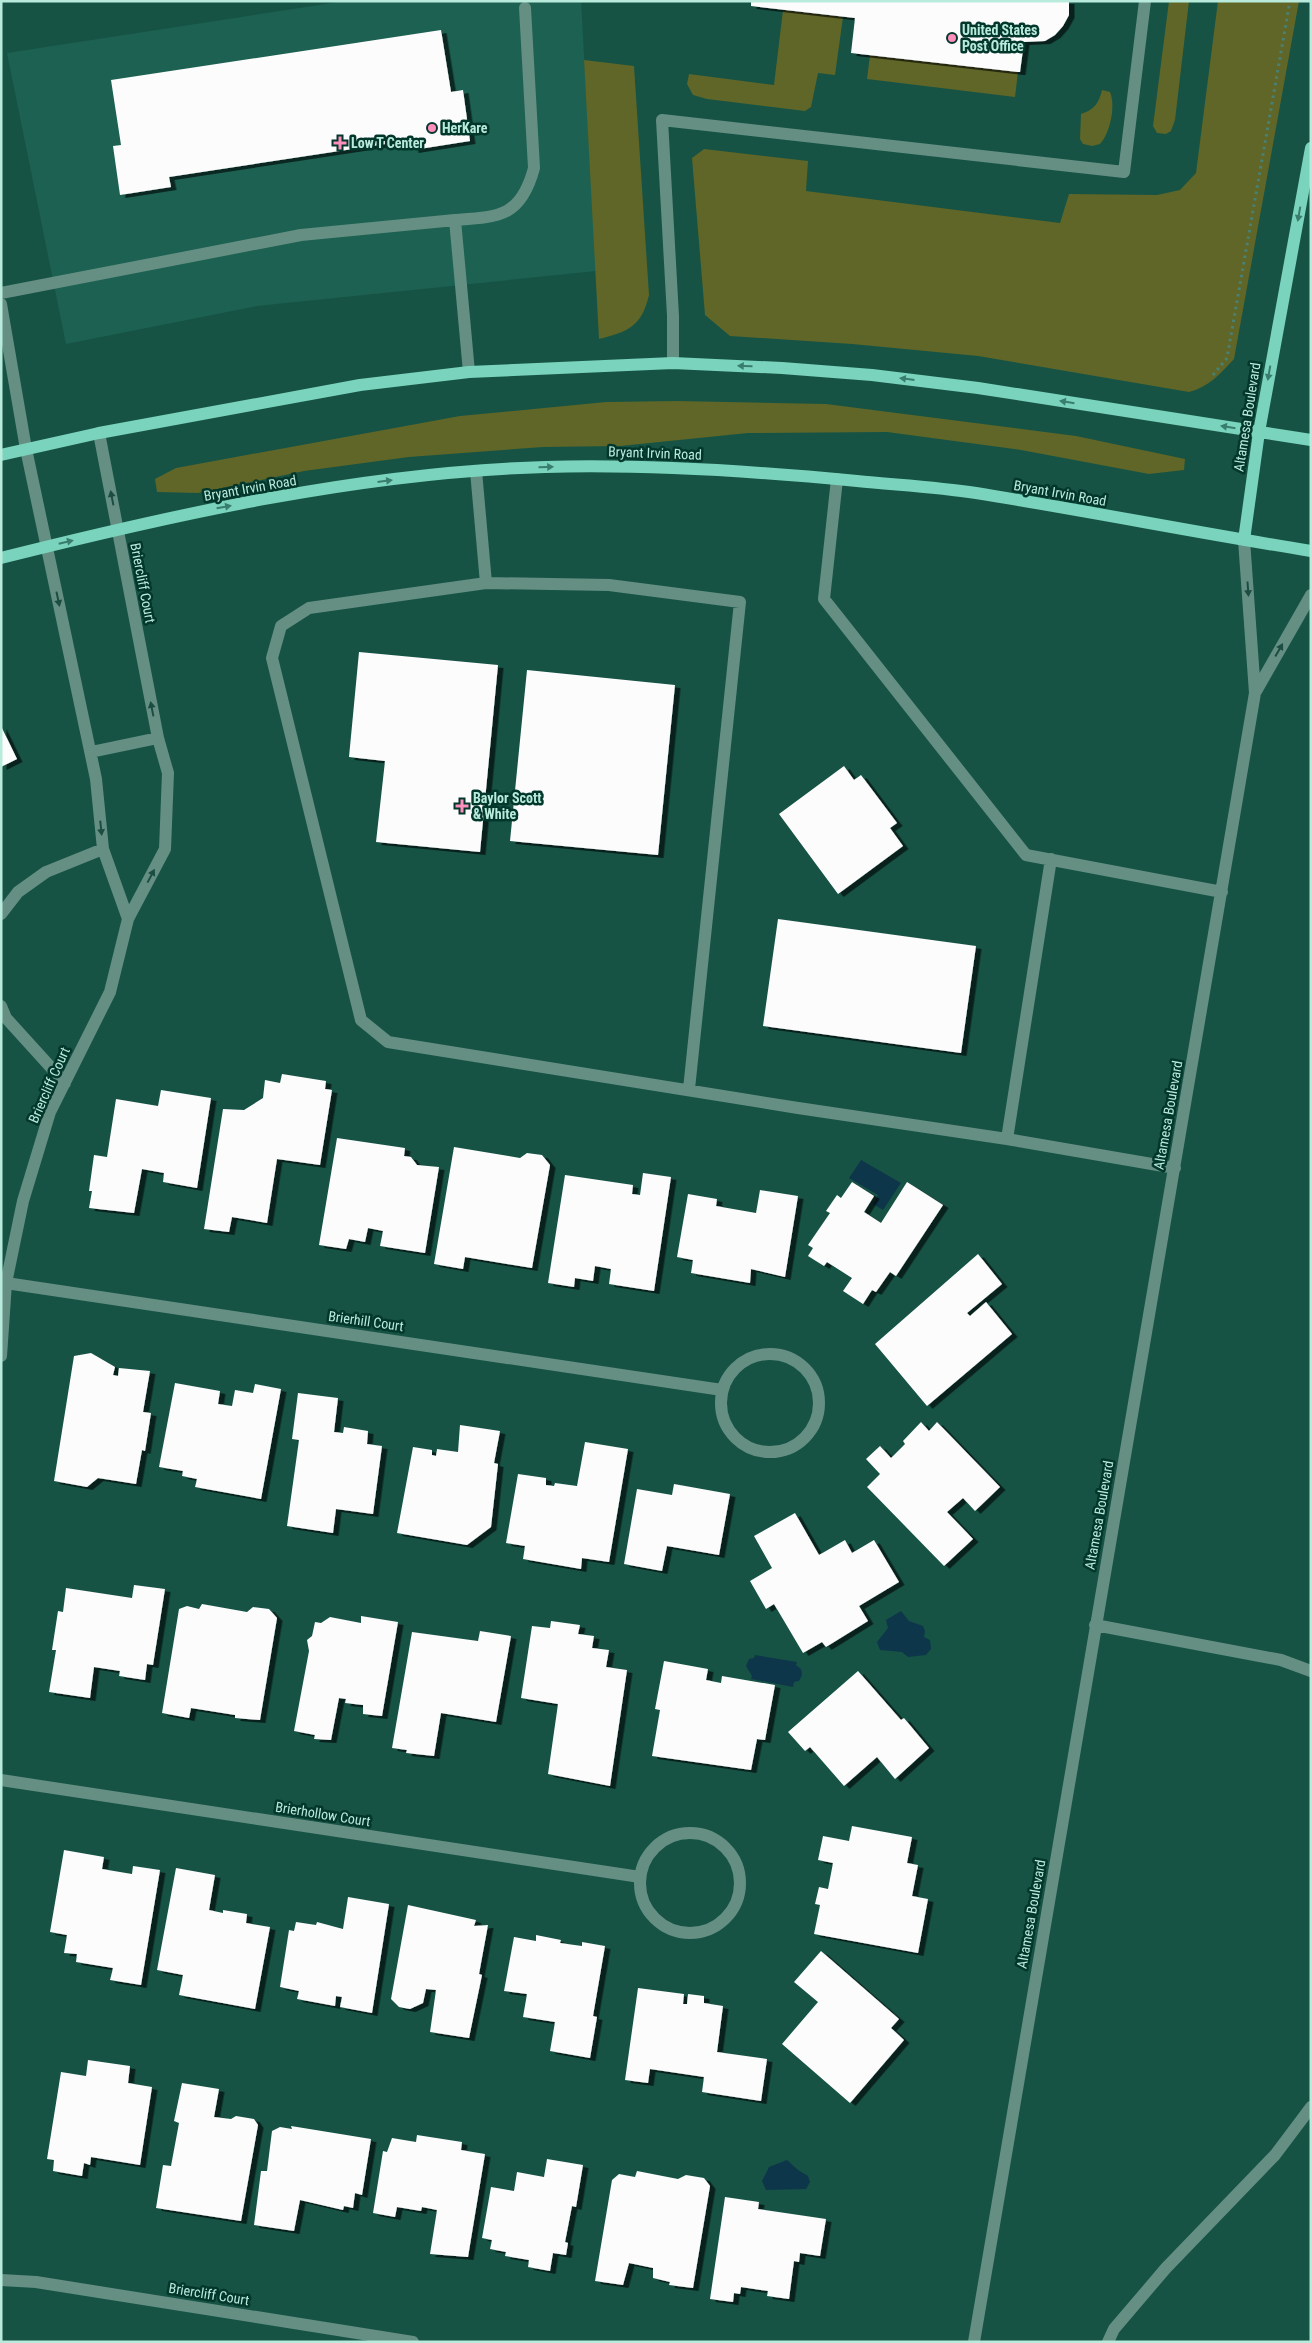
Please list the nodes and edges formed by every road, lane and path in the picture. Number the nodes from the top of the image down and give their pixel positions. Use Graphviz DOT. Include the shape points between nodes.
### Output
graph roads {
  1 [pos="1145,1"];
  2 [pos="1290,1"];
  3 [pos="525,8"];
  4 [pos="1311,148"];
  5 [pos="455,220"];
  6 [pos="1,293"];
  7 [pos="1,304"];
  8 [pos="673,363"];
  9 [pos="469,372"];
  10 [pos="1212,375"];
  11 [pos="1259,432"];
  12 [pos="99,434"];
  13 [pos="1311,440"];
  14 [pos="26,449"];
  15 [pos="1,455"];
  16 [pos="476,471"];
  17 [pos="837,479"];
  18 [pos="118,531"];
  19 [pos="1244,540"];
  20 [pos="47,546"];
  21 [pos="1311,552"];
  22 [pos="1,558"];
  23 [pos="486,583"];
  24 [pos="1311,595"];
  25 [pos="1255,693"];
  26 [pos="158,738"];
  27 [pos="91,752"];
  28 [pos="103,849"];
  29 [pos="1051,859"];
  30 [pos="1222,892"];
  31 [pos="1,914"];
  32 [pos="128,919"];
  33 [pos="1,1006"];
  34 [pos="65,1083"];
  35 [pos="689,1089"];
  36 [pos="1007,1139"];
  37 [pos="1175,1168"];
  38 [pos="6,1283"];
  39 [pos="1,1356"];
  40 [pos="722,1390"];
  41 [pos="1095,1625"];
  42 [pos="1311,1670"];
  43 [pos="1,1780"];
  44 [pos="640,1877"];
  45 [pos="1311,2107"];
  46 [pos="1,2280"];
  47 [pos="413,2342"];
  48 [pos="974,2342"];
  49 [pos="1108,2342"];
  1 -- 8 [label="street" via="1124,172 662,120"];
  2 -- 10 [label="path" via="1227,358"];
  3 -- 5 [label="street" via="534,168 530,181 524,194 504,212 493,217"];
  4 -- 11 [label="main road, Altamesa Boulevard, one-way"];
  5 -- 6 [label="street" via="301,235"];
  5 -- 9 [label="street"];
  7 -- 14 [label="street"];
  8 -- 9 [label="main road"];
  11 -- 8 [label="main road, one-way" via="978,388 872,375"];
  9 -- 12 [label="main road" via="360,385"];
  11 -- 13 [label="main road"];
  11 -- 19 [label="main road, Altamesa Boulevard"];
  12 -- 14 [label="main road"];
  18 -- 12 [label="street, Briercliff Court, one-way"];
  14 -- 15 [label="main road"];
  14 -- 20 [label="street"];
  16 -- 17 [label="main road, Bryant Irvin Road, one-way" via="609,466 753,470"];
  18 -- 16 [label="main road, Bryant Irvin Road, one-way" via="220,508 352,485"];
  16 -- 23 [label="street"];
  17 -- 19 [label="main road, Bryant Irvin Road" via="973,493"];
  17 -- 29 [label="street" via="824,599 1026,854"];
  20 -- 18 [label="main road, Bryant Irvin Road, one-way"];
  26 -- 18 [label="street, Briercliff Court, one-way"];
  19 -- 21 [label="main road, Bryant Irvin Road"];
  19 -- 25 [label="street, Altamesa Boulevard, one-way"];
  20 -- 22 [label="main road, Bryant Irvin Road"];
  20 -- 27 [label="street, one-way"];
  23 -- 35 [label="street" via="609,585 740,602"];
  23 -- 35 [label="street" via="309,608 281,626 272,658 361,1020 388,1042"];
  25 -- 24 [label="street, Altamesa Boulevard, one-way"];
  25 -- 30 [label="street, Altamesa Boulevard"];
  26 -- 27 [label="street"];
  32 -- 26 [label="street, Briercliff Court, one-way" via="165,849 168,773"];
  27 -- 28 [label="street, one-way"];
  28 -- 31 [label="street" via="46,872 18,892"];
  28 -- 32 [label="street"];
  29 -- 30 [label="street"];
  29 -- 36 [label="street"];
  30 -- 37 [label="street, Altamesa Boulevard"];
  32 -- 34 [label="street, Briercliff Court" via="110,992"];
  33 -- 34 [label="street" via="6,1018"];
  34 -- 38 [label="street, Briercliff Court" via="50,1112 23,1201"];
  35 -- 36 [label="street"];
  36 -- 37 [label="street"];
  37 -- 41 [label="street, Altamesa Boulevard"];
  38 -- 39 [label="street, Briercliff Court"];
  38 -- 40 [label="street, Brierhill Court"];
  40 -- 40 [label="street" via="721,1409 727,1428 740,1442 757,1451 776,1452 795,1446 809,1434 818,1416 819,1397 814,1378 800,1364 784,1355 764,1354 746,1360 731,1372"];
  41 -- 42 [label="street" via="1281,1660"];
  41 -- 48 [label="street, Altamesa Boulevard"];
  43 -- 44 [label="street, Brierhollow Court"];
  44 -- 44 [label="street" via="642,1898 652,1916 669,1929 689,1934 710,1929 727,1917 737,1898 739,1878 733,1858 719,1842 700,1833 680,1833 660,1842 646,1857"];
  45 -- 49 [label="street" via="1275,2155 1166,2268 1114,2329"];
  46 -- 47 [label="street, Briercliff Court" via="36,2282"];
}
